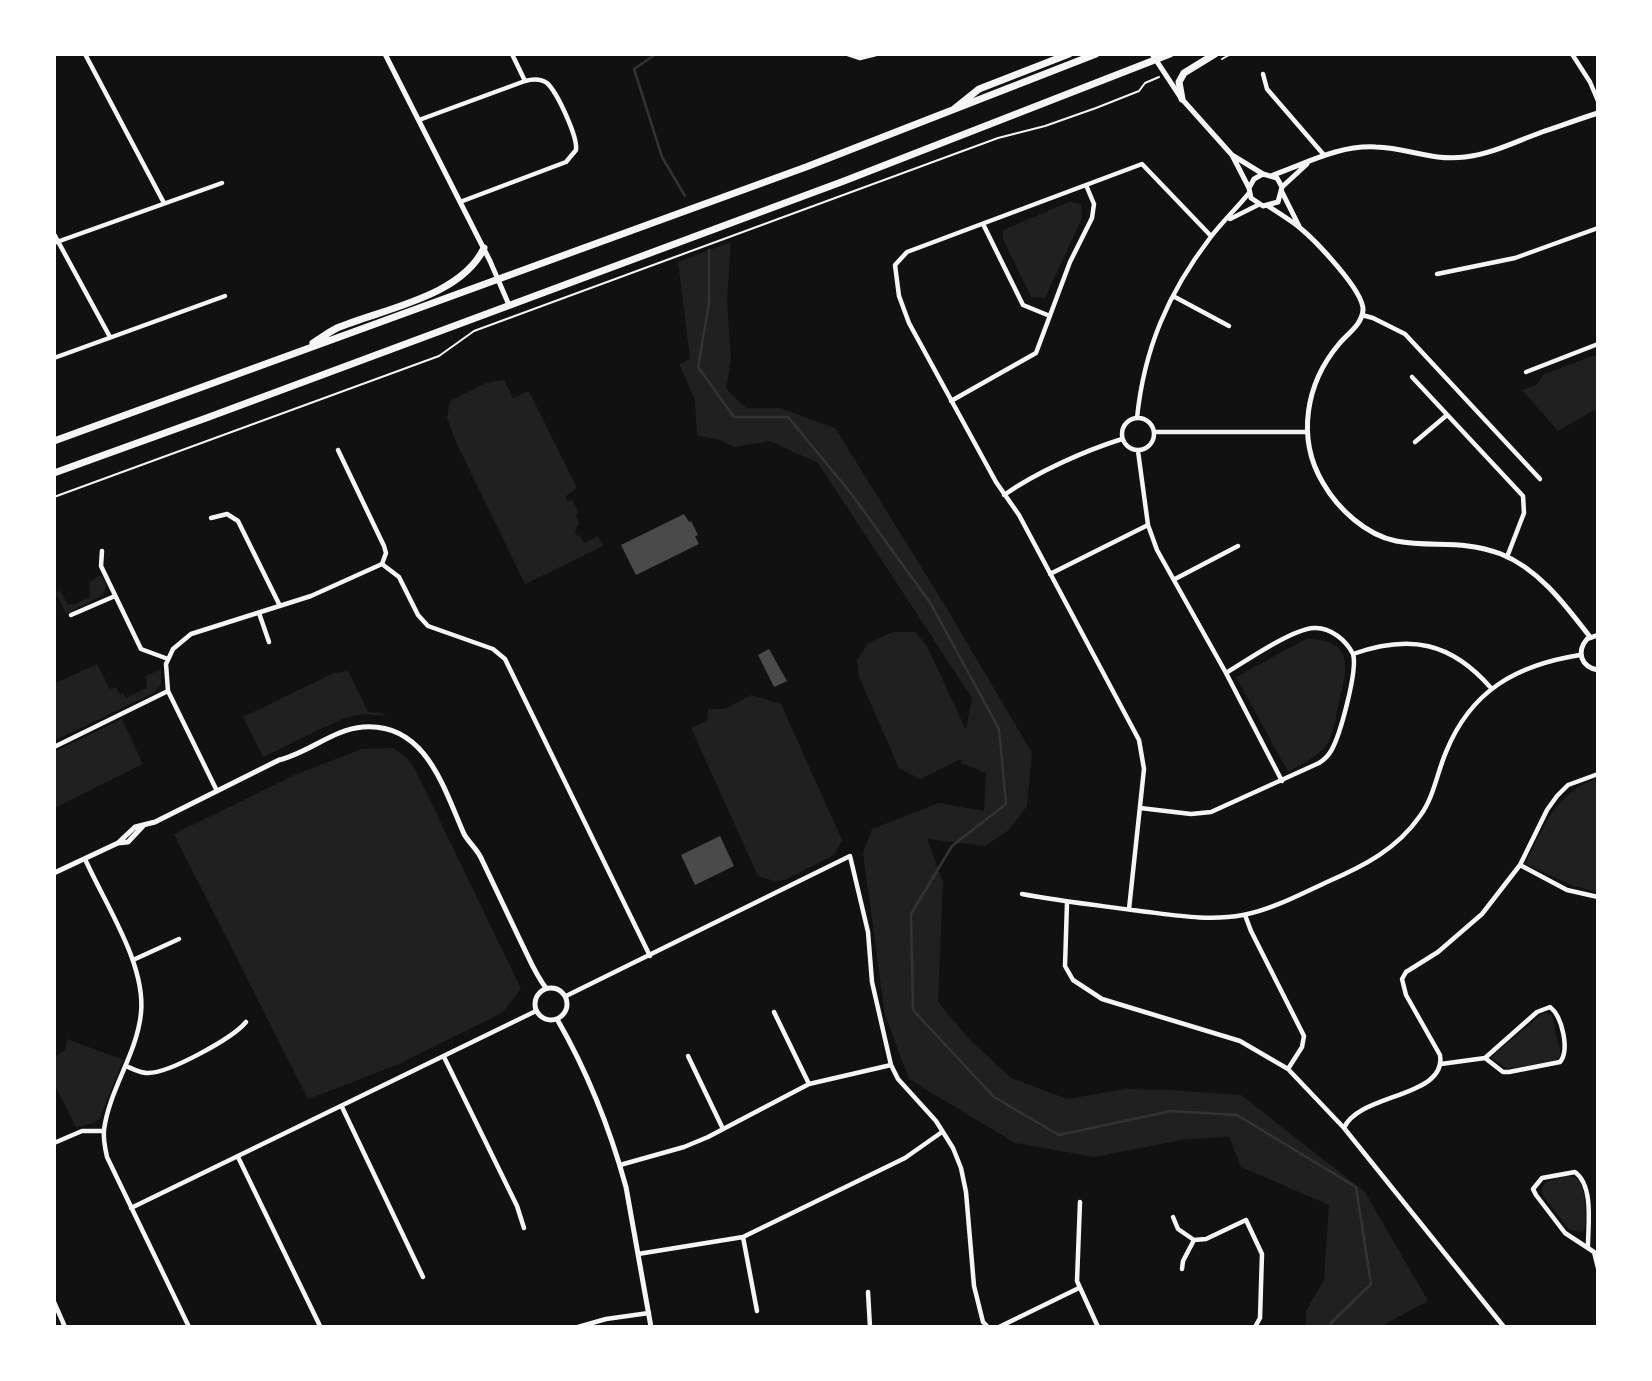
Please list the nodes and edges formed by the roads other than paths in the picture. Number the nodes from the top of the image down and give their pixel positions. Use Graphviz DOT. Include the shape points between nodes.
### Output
graph roads {
  1 [pos="85,54"];
  2 [pos="385,54"];
  3 [pos="512,54"];
  4 [pos="848,54"];
  5 [pos="876,54"];
  6 [pos="1069,54"];
  7 [pos="1096,54"];
  8 [pos="1170,54"];
  9 [pos="1215,54"];
  10 [pos="1573,54"];
  11 [pos="1153,57"];
  12 [pos="1263,74"];
  13 [pos="525,81"];
  14 [pos="1182,99"];
  15 [pos="1598,101"];
  16 [pos="951,112"];
  17 [pos="1598,113"];
  18 [pos="419,120"];
  19 [pos="1232,155"];
  20 [pos="1324,155"];
  21 [pos="1309,162"];
  22 [pos="1263,174"];
  23 [pos="1273,175"];
  24 [pos="222,183"];
  25 [pos="1086,185"];
  26 [pos="1250,190"];
  27 [pos="1282,190"];
  28 [pos="460,202"];
  29 [pos="164,203"];
  30 [pos="1258,205"];
  31 [pos="1268,206"];
  32 [pos="1226,221"];
  33 [pos="983,224"];
  34 [pos="1301,228"];
  35 [pos="1598,228"];
  36 [pos="54,234"];
  37 [pos="1211,236"];
  38 [pos="56,242"];
  39 [pos="484,248"];
  40 [pos="1437,274"];
  41 [pos="499,280"];
  42 [pos="225,296"];
  43 [pos="1173,296"];
  44 [pos="509,305"];
  45 [pos="1050,316"];
  46 [pos="1362,316"];
  47 [pos="1229,326"];
  48 [pos="110,337"];
  49 [pos="1598,345"];
  50 [pos="301,351"];
  51 [pos="54,358"];
  52 [pos="1526,372"];
  53 [pos="1412,377"];
  54 [pos="951,401"];
  55 [pos="1447,415"];
  56 [pos="1137,418"];
  57 [pos="1154,432"];
  58 [pos="1306,432"];
  59 [pos="1122,439"];
  60 [pos="54,441"];
  61 [pos="1415,442"];
  62 [pos="338,450"];
  63 [pos="1138,451"];
  64 [pos="54,474"];
  65 [pos="1540,479"];
  66 [pos="1004,495"];
  67 [pos="211,518"];
  68 [pos="1148,525"];
  69 [pos="1238,546"];
  70 [pos="102,551"];
  71 [pos="1507,557"];
  72 [pos="382,564"];
  73 [pos="1051,574"];
  74 [pos="1175,579"];
  75 [pos="115,596"];
  76 [pos="280,606"];
  77 [pos="259,613"];
  78 [pos="71,615"];
  79 [pos="1598,635"];
  80 [pos="1590,637"];
  81 [pos="269,642"];
  82 [pos="1353,654"];
  83 [pos="1580,655"];
  84 [pos="168,659"];
  85 [pos="1598,670"];
  86 [pos="1226,673"];
  87 [pos="1491,688"];
  88 [pos="168,691"];
  89 [pos="54,747"];
  90 [pos="1598,774"];
  91 [pos="1282,781"];
  92 [pos="217,792"];
  93 [pos="1140,808"];
  94 [pos="85,859"];
  95 [pos="1520,865"];
  96 [pos="54,873"];
  97 [pos="1022,894"];
  98 [pos="1598,897"];
  99 [pos="1067,903"];
  100 [pos="1129,909"];
  101 [pos="1245,915"];
  102 [pos="178,939"];
  103 [pos="650,956"];
  104 [pos="133,960"];
  105 [pos="546,988"];
  106 [pos="566,996"];
  107 [pos="536,1011"];
  108 [pos="774,1012"];
  109 [pos="557,1019"];
  110 [pos="246,1022"];
  111 [pos="688,1056"];
  112 [pos="443,1057"];
  113 [pos="1485,1058"];
  114 [pos="1441,1064"];
  115 [pos="891,1065"];
  116 [pos="126,1066"];
  117 [pos="1288,1069"];
  118 [pos="809,1084"];
  119 [pos="342,1107"];
  120 [pos="1344,1128"];
  121 [pos="723,1129"];
  122 [pos="104,1131"];
  123 [pos="942,1132"];
  124 [pos="54,1143"];
  125 [pos="238,1157"];
  126 [pos="620,1165"];
  127 [pos="1080,1202"];
  128 [pos="131,1208"];
  129 [pos="1172,1217"];
  130 [pos="524,1228"];
  131 [pos="743,1237"];
  132 [pos="1194,1240"];
  133 [pos="1588,1245"];
  134 [pos="638,1254"];
  135 [pos="1598,1268"];
  136 [pos="1182,1269"];
  137 [pos="423,1277"];
  138 [pos="1079,1288"];
  139 [pos="868,1292"];
  140 [pos="54,1302"];
  141 [pos="757,1311"];
  142 [pos="649,1313"];
  143 [pos="320,1326"];
  144 [pos="65,1327"];
  145 [pos="189,1327"];
  146 [pos="578,1327"];
  147 [pos="651,1327"];
  148 [pos="870,1327"];
  149 [pos="988,1327"];
  150 [pos="999,1327"];
  151 [pos="1098,1327"];
  152 [pos="1255,1327"];
  153 [pos="1504,1327"];
  1 -- 29 [label="street"];
  2 -- 18 [label="street"];
  3 -- 13 [label="street"];
  4 -- 5 [label="street" via="860,58"];
  6 -- 16 [label="main road" via="979,89"];
  7 -- 16 [label="main road"];
  8 -- 11 [label="main road"];
  9 -- 14 [label="main road" via="1184,73 1179,82"];
  10 -- 15 [label="street"];
  11 -- 14 [label="street"];
  11 -- 44 [label="main road" via="844,181"];
  12 -- 20 [label="street" via="1267,89"];
  13 -- 18 [label="street"];
  13 -- 28 [label="street" via="538,79 549,84 573,132 576,150 566,162"];
  14 -- 19 [label="street"];
  16 -- 41 [label="main road"];
  17 -- 20 [label="street" via="1469,156 1425,156 1377,146"];
  18 -- 28 [label="street"];
  19 -- 22 [label="street"];
  19 -- 26 [label="street"];
  20 -- 21 [label="street"];
  21 -- 23 [label="street"];
  21 -- 27 [label="street"];
  22 -- 23 [label="street"];
  22 -- 26 [label="street" via="1254,178"];
  23 -- 27 [label="street"];
  24 -- 29 [label="street"];
  25 -- 33 [label="street"];
  25 -- 37 [label="street" via="1142,164"];
  25 -- 45 [label="street" via="1094,204 1091,218"];
  26 -- 30 [label="street"];
  26 -- 32 [label="street"];
  27 -- 31 [label="street" via="1278,202"];
  27 -- 34 [label="street"];
  28 -- 39 [label="street"];
  29 -- 38 [label="street"];
  30 -- 31 [label="street"];
  30 -- 32 [label="street"];
  31 -- 34 [label="street"];
  32 -- 37 [label="street"];
  33 -- 45 [label="street" via="1023,305"];
  33 -- 54 [label="street" via="907,253 895,265 903,310"];
  34 -- 46 [label="street" via="1356,288"];
  35 -- 40 [label="street" via="1516,258"];
  36 -- 38 [label="street"];
  37 -- 43 [label="street"];
  38 -- 48 [label="street"];
  39 -- 41 [label="street"];
  39 -- 50 [label="main road" via="473,265 433,292 335,329"];
  41 -- 44 [label="street"];
  41 -- 50 [label="main road"];
  42 -- 48 [label="street"];
  43 -- 47 [label="street"];
  43 -- 56 [label="street" via="1149,349"];
  44 -- 64 [label="main road"];
  45 -- 54 [label="street" via="1036,353"];
  46 -- 58 [label="street" via="1322,367"];
  46 -- 65 [label="street" via="1405,334"];
  48 -- 51 [label="street"];
  49 -- 52 [label="street"];
  50 -- 60 [label="main road"];
  53 -- 55 [label="street"];
  54 -- 66 [label="street"];
  55 -- 61 [label="street"];
  55 -- 71 [label="street" via="1523,496 1524,513"];
  56 -- 57 [label="street" via="1148,421"];
  56 -- 59 [label="street" via="1124,426"];
  57 -- 58 [label="street"];
  57 -- 63 [label="street" via="1152,444"];
  58 -- 71 [label="street" via="1324,485 1365,527 1396,541 1462,544"];
  59 -- 63 [label="street" via="1129,449"];
  59 -- 66 [label="street"];
  62 -- 72 [label="street" via="383,542"];
  63 -- 68 [label="street"];
  66 -- 73 [label="street"];
  67 -- 76 [label="street" via="227,514 238,522"];
  68 -- 73 [label="street"];
  68 -- 74 [label="street"];
  69 -- 74 [label="street"];
  70 -- 75 [label="street" via="101,566"];
  71 -- 80 [label="street" via="1559,598"];
  72 -- 76 [label="street"];
  72 -- 103 [label="street" via="399,577 428,626 493,649 505,659"];
  73 -- 93 [label="street" via="1139,740 1144,769"];
  74 -- 86 [label="street"];
  75 -- 78 [label="street"];
  75 -- 84 [label="street" via="141,649"];
  76 -- 77 [label="street"];
  77 -- 81 [label="street"];
  77 -- 84 [label="street" via="191,634"];
  79 -- 80 [label="street"];
  80 -- 83 [label="street"];
  82 -- 86 [label="street" via="1335,634 1313,628"];
  82 -- 87 [label="street" via="1395,643 1420,644 1462,660"];
  82 -- 91 [label="street" via="1355,671 1332,750 1310,769"];
  83 -- 85 [label="street" via="1586,666"];
  83 -- 87 [label="street" via="1527,667"];
  84 -- 88 [label="street"];
  86 -- 91 [label="street"];
  87 -- 101 [label="street" via="1464,718 1446,751 1428,803 1393,846 1350,872"];
  88 -- 89 [label="street"];
  88 -- 92 [label="street"];
  90 -- 95 [label="street" via="1568,785 1557,796"];
  91 -- 93 [label="street" via="1211,812"];
  92 -- 94 [label="street" via="135,827 118,843"];
  92 -- 105 [label="street" via="356,728 377,727 406,737 430,761"];
  93 -- 100 [label="street"];
  94 -- 96 [label="street"];
  94 -- 104 [label="street"];
  95 -- 98 [label="street" via="1567,890"];
  95 -- 114 [label="street" via="1482,914 1402,979"];
  97 -- 99 [label="street"];
  99 -- 100 [label="street"];
  99 -- 117 [label="street" via="1065,966 1073,979 1102,999 1240,1041"];
  100 -- 101 [label="street" via="1211,919"];
  101 -- 117 [label="street" via="1304,1036"];
  102 -- 104 [label="street"];
  103 -- 106 [label="street"];
  103 -- 115 [label="street" via="850,856"];
  104 -- 116 [label="street" via="140,981 141,1010"];
  105 -- 106 [label="street"];
  105 -- 107 [label="street" via="536,997"];
  106 -- 109 [label="street" via="565,1012"];
  107 -- 109 [label="street" via="547,1020"];
  107 -- 112 [label="street"];
  108 -- 118 [label="street"];
  109 -- 126 [label="street"];
  110 -- 116 [label="street" via="225,1040 166,1069 147,1073"];
  111 -- 121 [label="street"];
  112 -- 119 [label="street"];
  112 -- 130 [label="street"];
  113 -- 113 [label="street" via="1536,1012 1550,1007 1558,1016 1565,1052 1560,1062 1503,1072"];
  113 -- 114 [label="street"];
  114 -- 120 [label="street" via="1424,1085 1372,1104"];
  115 -- 118 [label="street"];
  115 -- 123 [label="street"];
  116 -- 122 [label="street"];
  117 -- 120 [label="street"];
  118 -- 121 [label="street"];
  119 -- 125 [label="street"];
  119 -- 137 [label="street"];
  120 -- 153 [label="street"];
  121 -- 126 [label="street" via="684,1147"];
  122 -- 124 [label="street" via="82,1131"];
  122 -- 128 [label="street" via="108,1162"];
  123 -- 131 [label="street" via="905,1158"];
  123 -- 149 [label="street" via="961,1168 974,1286"];
  125 -- 128 [label="street"];
  125 -- 143 [label="street"];
  126 -- 134 [label="street"];
  127 -- 138 [label="street"];
  128 -- 145 [label="street"];
  129 -- 132 [label="street"];
  131 -- 134 [label="street"];
  131 -- 141 [label="street"];
  132 -- 136 [label="street"];
  132 -- 152 [label="street" via="1246,1220 1262,1254 1260,1318"];
  133 -- 133 [label="street" via="1565,1233 1536,1195 1535,1183 1575,1172 1583,1179"];
  133 -- 135 [label="street"];
  134 -- 142 [label="street"];
  138 -- 150 [label="street"];
  138 -- 151 [label="street"];
  139 -- 148 [label="street"];
  140 -- 144 [label="street"];
  142 -- 146 [label="street"];
  142 -- 147 [label="street"];
}
